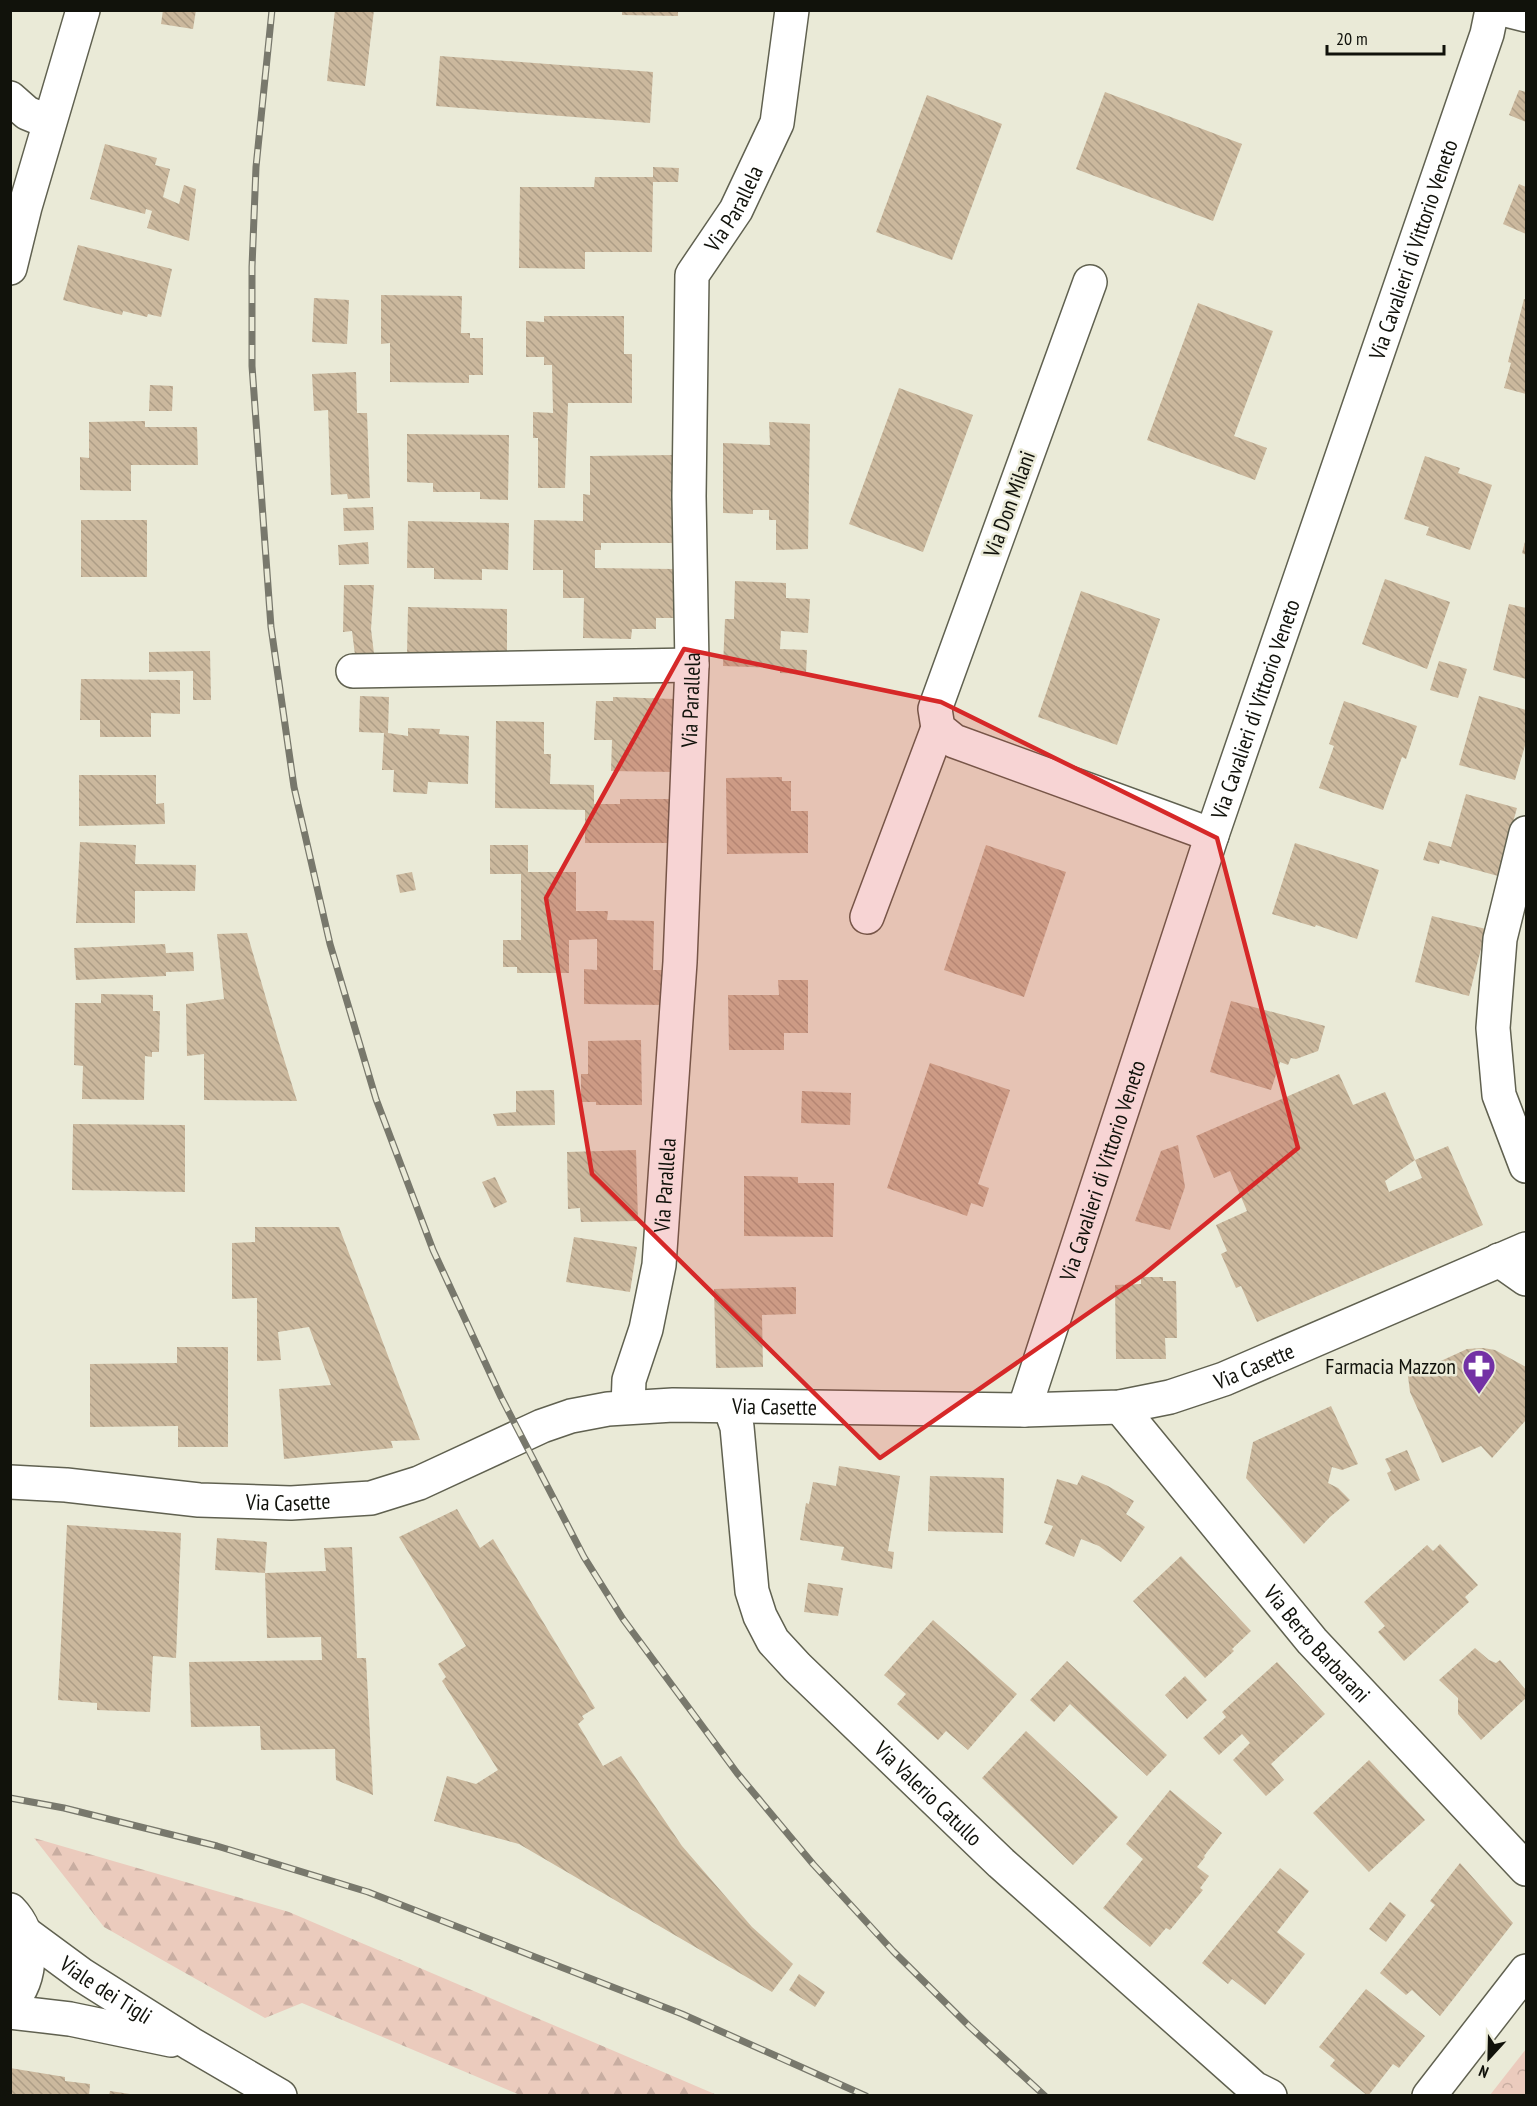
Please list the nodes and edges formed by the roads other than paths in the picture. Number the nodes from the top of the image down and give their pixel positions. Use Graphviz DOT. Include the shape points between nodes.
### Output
graph roads {
  1 [pos="83,10"];
  2 [pos="792,10"];
  3 [pos="1492,10"];
  4 [pos="1506,10"];
  5 [pos="1527,15"];
  6 [pos="10,98"];
  7 [pos="49,122"];
  8 [pos="11,259"];
  9 [pos="1090,282"];
  10 [pos="692,665"];
  11 [pos="353,671"];
  12 [pos="938,728"];
  13 [pos="1527,833"];
  14 [pos="1212,835"];
  15 [pos="867,917"];
  16 [pos="1527,1166"];
  17 [pos="1513,1254"];
  18 [pos="1527,1280"];
  19 [pos="628,1407"];
  20 [pos="730,1407"];
  21 [pos="1120,1407"];
  22 [pos="1024,1410"];
  23 [pos="10,1482"];
  24 [pos="1527,1869"];
  25 [pos="18,1921"];
  26 [pos="1527,1971"];
  27 [pos="10,2004"];
  28 [pos="10,2012"];
  29 [pos="191,2044"];
  30 [pos="280,2096"];
  31 [pos="1270,2096"];
  32 [pos="1430,2096"];
  1 -- 7 [label="street"];
  2 -- 10 [label="street, Via Parallela" via="777,123 736,210 692,275"];
  3 -- 14 [label="street, Via Cavalieri di Vittorio Veneto" via="1484,45"];
  4 -- 5 [label="street"];
  6 -- 7 [label="street" via="27,113"];
  7 -- 8 [label="street"];
  9 -- 12 [label="street, Via Don Milani" via="935,709"];
  10 -- 11 [label="street"];
  10 -- 19 [label="street, Via Parallela" via="680,962 659,1265 646,1329 629,1380"];
  12 -- 14 [label="street" via="954,741"];
  12 -- 15 [label="street, Via Don Milani"];
  13 -- 16 [label="street" via="1500,939 1493,1028 1499,1095"];
  14 -- 22 [label="street, Via Cavalieri di Vittorio Veneto"];
  17 -- 18 [label="street"];
  17 -- 21 [label="street, Via Casette" via="1224,1378 1170,1397"];
  19 -- 20 [label="street, Via Casette"];
  19 -- 23 [label="street, Via Casette" via="571,1416 542,1426 419,1484 371,1498 291,1503 199,1500"];
  20 -- 22 [label="street, Via Casette"];
  20 -- 31 [label="street, Via Valerio Catullo" via="737,1427 752,1591 773,1641 1001,1863 1254,2088"];
  21 -- 22 [label="street, Via Casette"];
  21 -- 24 [label="street, Via Berto Barbarani" via="1312,1641"];
  25 -- 27 [label="street" via="28,1954 26,1976"];
  25 -- 29 [label="street, Viale dei Tigli" via="82,1975"];
  26 -- 32 [label="street"];
  28 -- 29 [label="street, Viale dei Tigli" via="70,2019"];
  29 -- 30 [label="street, Viale dei Tigli"];
}
